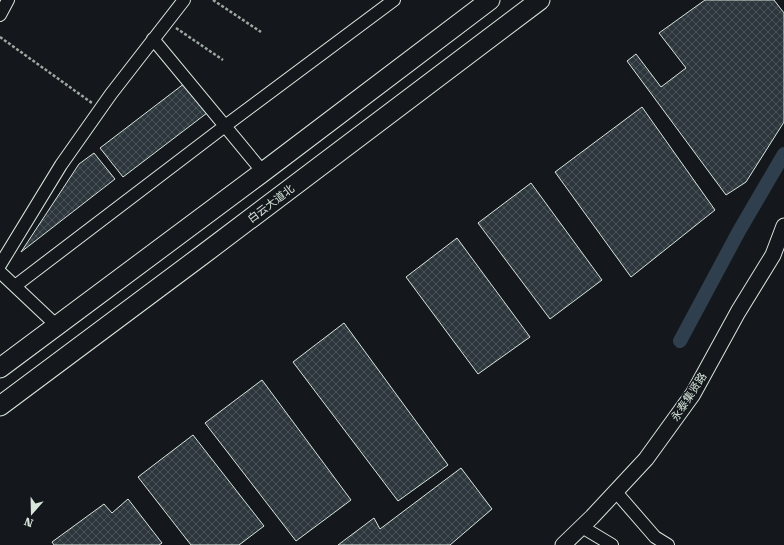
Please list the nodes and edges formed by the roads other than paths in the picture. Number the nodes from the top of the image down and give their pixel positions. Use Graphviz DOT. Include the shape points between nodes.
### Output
graph roads {
  1 [pos="8,0"];
  2 [pos="184,0"];
  3 [pos="394,0"];
  4 [pos="490,0"];
  5 [pos="540,0"];
  6 [pos="0,15"];
  7 [pos="154,40"];
  8 [pos="225,126"];
  9 [pos="263,172"];
  10 [pos="784,226"];
  11 [pos="0,265"];
  12 [pos="0,272"];
  13 [pos="15,286"];
  14 [pos="56,325"];
  15 [pos="0,368"];
  16 [pos="0,406"];
  17 [pos="616,492"];
  18 [pos="582,527"];
  19 [pos="563,545"];
  20 [pos="612,545"];
  21 [pos="668,545"];
  1 -- 6 [label="street"];
  2 -- 7 [label="street"];
  3 -- 8 [label="street"];
  4 -- 9 [label="highway"];
  5 -- 16 [label="highway, 白云大道北"];
  7 -- 8 [label="street"];
  7 -- 11 [label="street" via="61,165"];
  8 -- 9 [label="street"];
  8 -- 13 [label="street"];
  9 -- 14 [label="highway"];
  10 -- 17 [label="street, 永泰集贤路" via="773,255 693,394 646,459"];
  12 -- 13 [label="street"];
  13 -- 14 [label="street"];
  14 -- 15 [label="highway"];
  17 -- 18 [label="street, 永泰集贤路"];
  17 -- 21 [label="street" via="655,537"];
  18 -- 19 [label="street, 永泰集贤路"];
  18 -- 20 [label="street"];
}
